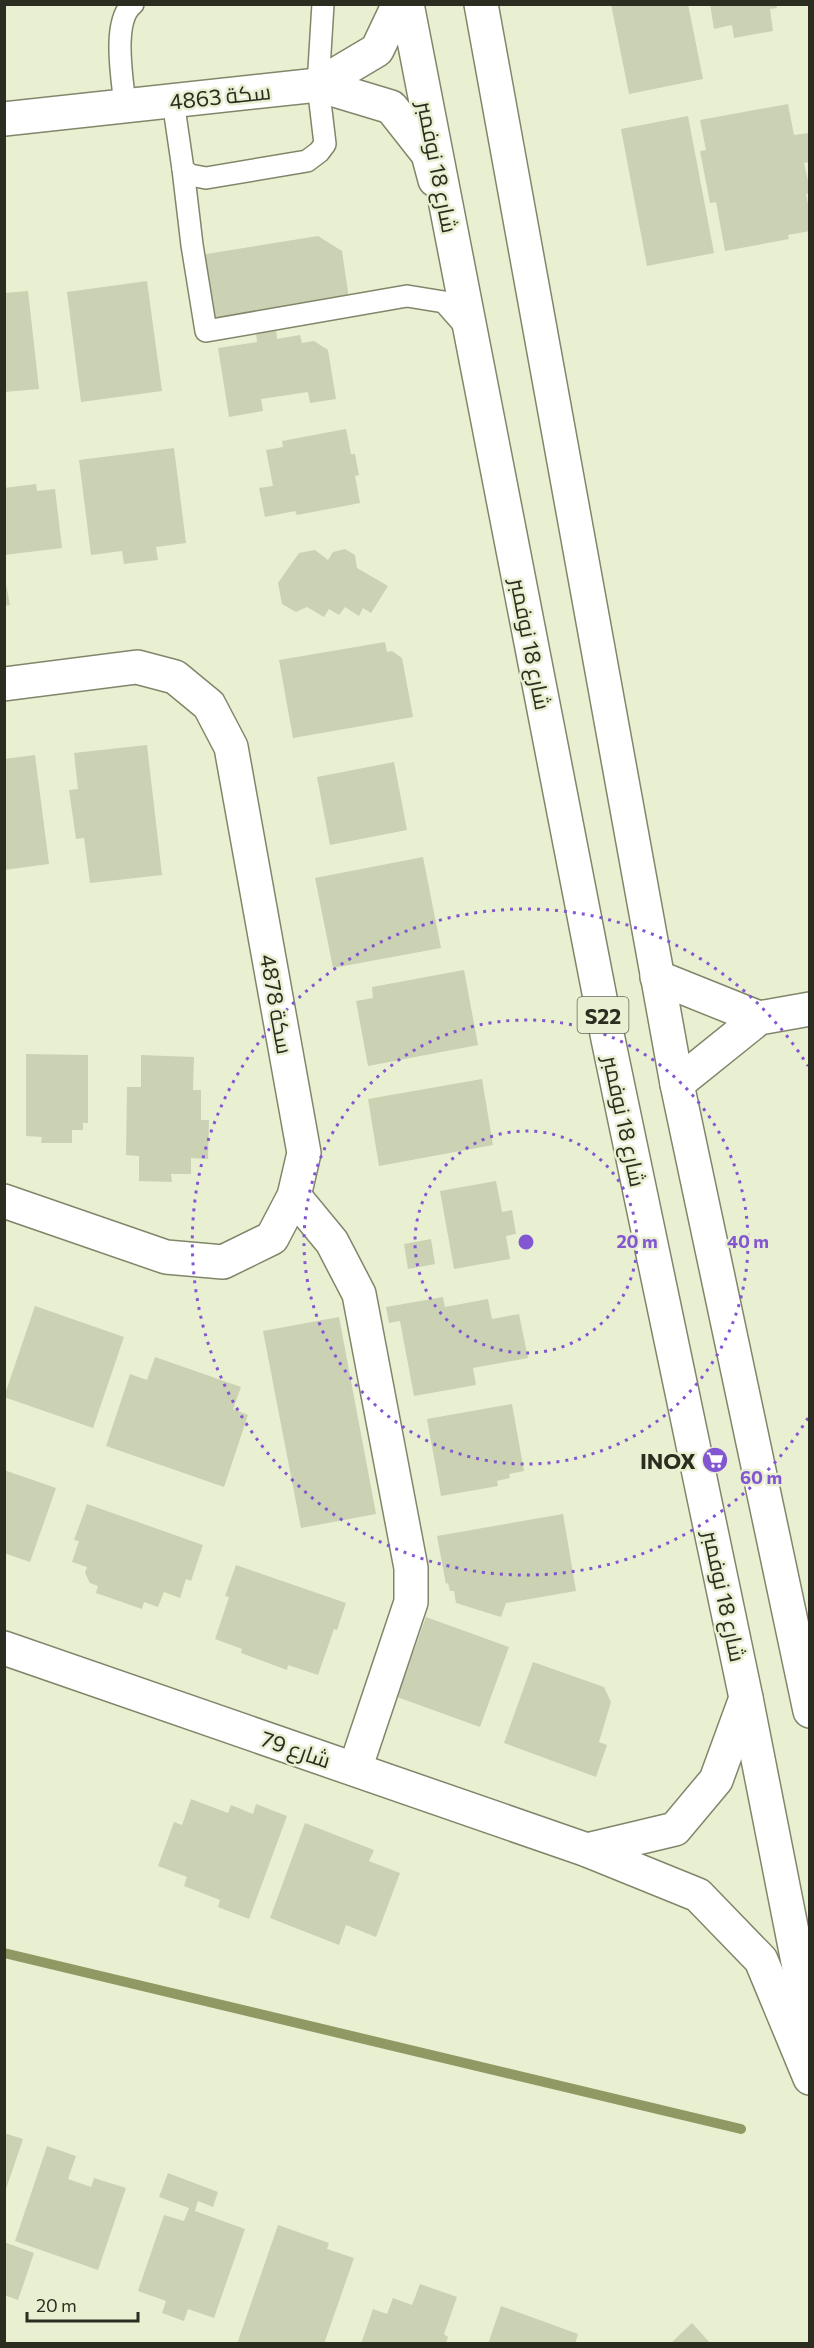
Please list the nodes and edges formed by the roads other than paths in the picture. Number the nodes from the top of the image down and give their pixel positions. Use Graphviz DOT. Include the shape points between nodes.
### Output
graph roads {
  1 [pos="133,4"];
  2 [pos="323,4"];
  3 [pos="396,4"];
  4 [pos="407,4"];
  5 [pos="481,4"];
  6 [pos="318,85"];
  7 [pos="172,101"];
  8 [pos="125,106"];
  9 [pos="4,119"];
  10 [pos="183,169"];
  11 [pos="452,240"];
  12 [pos="469,330"];
  13 [pos="4,684"];
  14 [pos="657,977"];
  15 [pos="810,1009"];
  16 [pos="759,1018"];
  17 [pos="677,1084"];
  18 [pos="294,1196"];
  19 [pos="4,1201"];
  20 [pos="4,1648"];
  21 [pos="746,1698"];
  22 [pos="810,1711"];
  23 [pos="355,1769"];
  24 [pos="587,1850"];
  25 [pos="810,2023"];
  26 [pos="810,2078"];
  1 -- 8 [label="lane" via="120,31"];
  2 -- 6 [label="lane"];
  3 -- 6 [label="street, سكة 4863" via="377,50"];
  4 -- 11 [label="street, شارع 18 نوفمبر / S22"];
  5 -- 14 [label="street, S22"];
  6 -- 7 [label="street, سكة 4863"];
  6 -- 10 [label="lane" via="325,144 307,161 206,178 190,176"];
  6 -- 11 [label="street" via="391,107 428,154"];
  7 -- 8 [label="street, سكة 4863"];
  7 -- 10 [label="lane"];
  8 -- 9 [label="street, سكة 4863"];
  10 -- 12 [label="lane" via="206,331 407,296 444,302"];
  11 -- 12 [label="street, شارع 18 نوفمبر / S22"];
  12 -- 21 [label="street, شارع 18 نوفمبر / S22" via="608,1039"];
  13 -- 18 [label="street, سكة 4878" via="137,667 175,677 209,705 231,747 304,1152"];
  14 -- 16 [label="street"];
  14 -- 17 [label="street, S22"];
  15 -- 16 [label="street"];
  16 -- 17 [label="street"];
  17 -- 22 [label="street, S22"];
  18 -- 19 [label="street, سكة 4878" via="272,1238 223,1262 166,1257"];
  18 -- 23 [label="street" via="332,1242 358,1294 411,1568 411,1602"];
  20 -- 23 [label="street, 79 شارع"];
  21 -- 24 [label="street" via="716,1780 675,1829"];
  21 -- 25 [label="street, شارع 18 نوفمبر / S22"];
  23 -- 24 [label="street, 79 شارع"];
  24 -- 26 [label="street, 79 شارع" via="698,1895 760,1960"];
}
